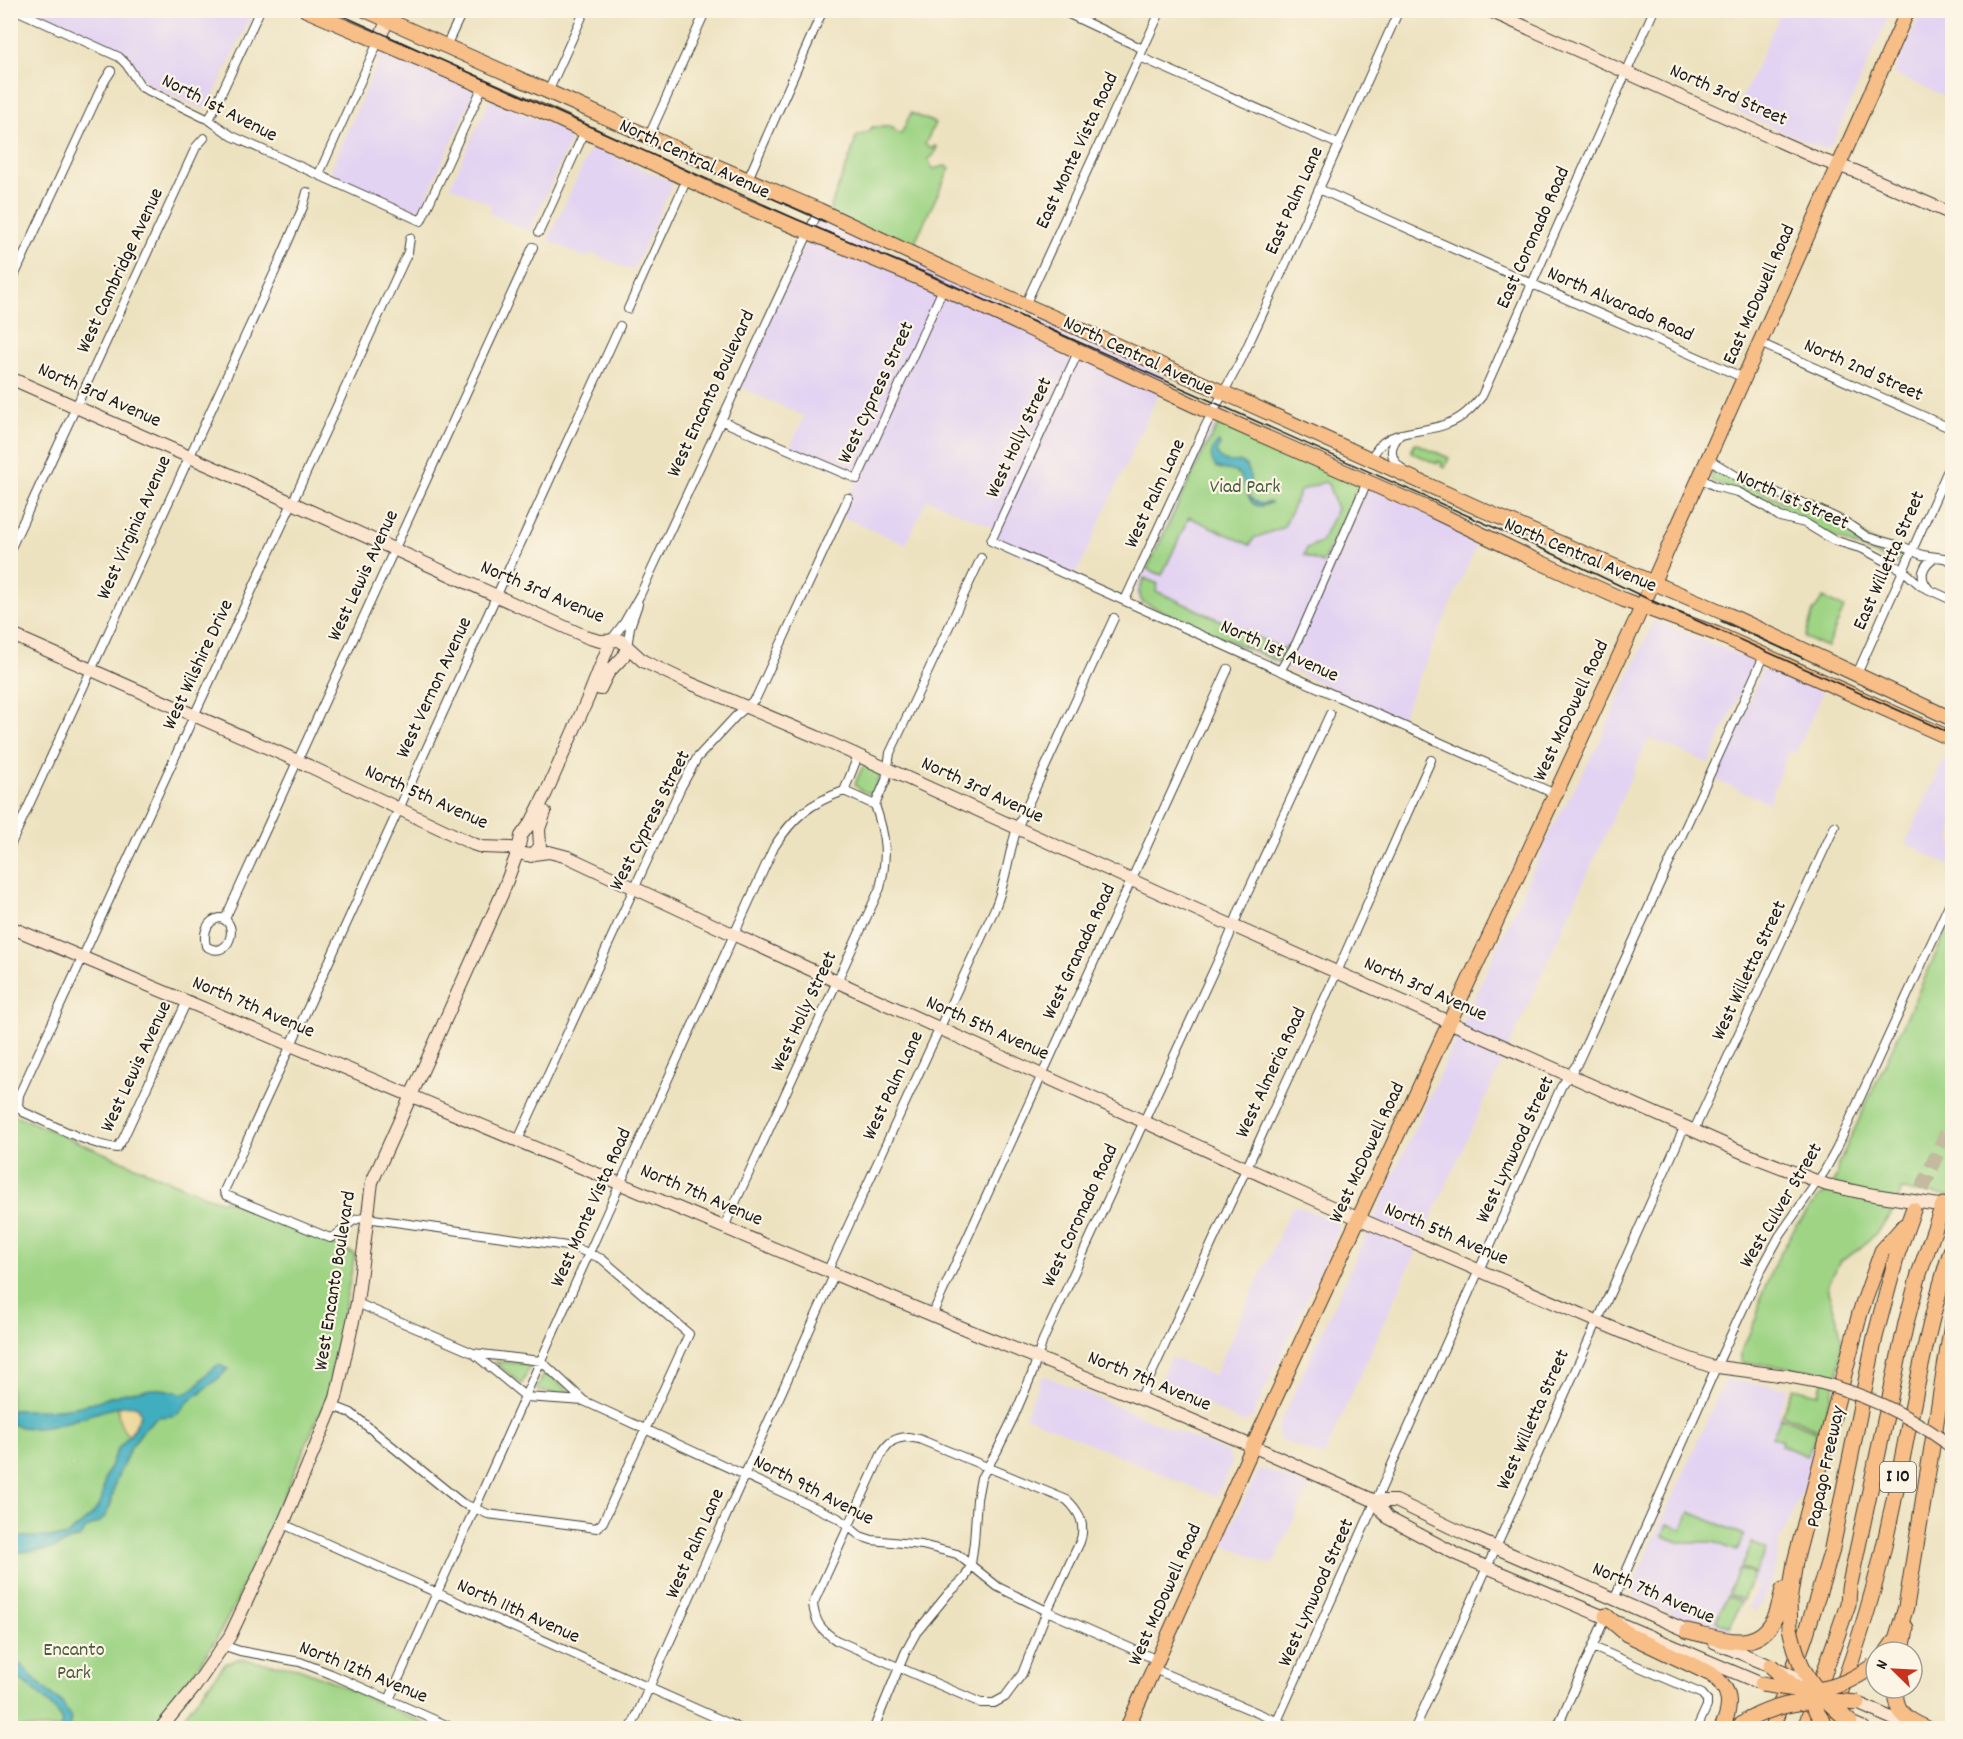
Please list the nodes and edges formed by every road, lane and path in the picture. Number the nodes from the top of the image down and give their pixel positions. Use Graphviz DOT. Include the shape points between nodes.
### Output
graph roads {
  1 [pos="16,10"];
  2 [pos="260,10"];
  3 [pos="306,10"];
  4 [pos="365,10"];
  5 [pos="463,10"];
  6 [pos="585,10"];
  7 [pos="706,10"];
  8 [pos="823,10"];
  9 [pos="1060,10"];
  10 [pos="1161,10"];
  11 [pos="1399,10"];
  12 [pos="1488,10"];
  13 [pos="1654,10"];
  14 [pos="1908,10"];
  15 [pos="385,26"];
  16 [pos="446,46"];
  17 [pos="1141,53"];
  18 [pos="111,71"];
  19 [pos="1627,72"];
  20 [pos="483,86"];
  21 [pos="548,92"];
  22 [pos="209,120"];
  23 [pos="585,131"];
  24 [pos="649,136"];
  25 [pos="204,138"];
  26 [pos="1338,144"];
  27 [pos="1839,165"];
  28 [pos="319,174"];
  29 [pos="687,179"];
  30 [pos="748,179"];
  31 [pos="1319,189"];
  32 [pos="307,192"];
  33 [pos="819,210"];
  34 [pos="1953,214"];
  35 [pos="539,232"];
  36 [pos="809,232"];
  37 [pos="410,237"];
  38 [pos="533,247"];
  39 [pos="1532,284"];
  40 [pos="10,285"];
  41 [pos="943,289"];
  42 [pos="1025,305"];
  43 [pos="628,309"];
  44 [pos="620,326"];
  45 [pos="1760,343"];
  46 [pos="1079,350"];
  47 [pos="10,378"];
  48 [pos="1744,378"];
  49 [pos="1218,403"];
  50 [pos="76,407"];
  51 [pos="722,421"];
  52 [pos="1953,429"];
  53 [pos="1402,433"];
  54 [pos="1285,445"];
  55 [pos="189,457"];
  56 [pos="1708,459"];
  57 [pos="1371,460"];
  58 [pos="1953,461"];
  59 [pos="1699,478"];
  60 [pos="1415,480"];
  61 [pos="1367,482"];
  62 [pos="848,498"];
  63 [pos="292,503"];
  64 [pos="991,541"];
  65 [pos="395,549"];
  66 [pos="10,550"];
  67 [pos="1912,551"];
  68 [pos="1935,557"];
  69 [pos="981,558"];
  70 [pos="1953,561"];
  71 [pos="1903,570"];
  72 [pos="1930,591"];
  73 [pos="1648,594"];
  74 [pos="640,595"];
  75 [pos="495,596"];
  76 [pos="1125,600"];
  77 [pos="1953,600"];
  78 [pos="1114,618"];
  79 [pos="10,634"];
  80 [pos="611,640"];
  81 [pos="627,648"];
  82 [pos="1765,654"];
  83 [pos="92,669"];
  84 [pos="1228,669"];
  85 [pos="1281,671"];
  86 [pos="1857,674"];
  87 [pos="746,708"];
  88 [pos="194,714"];
  89 [pos="1330,714"];
  90 [pos="1953,719"];
  91 [pos="1953,739"];
  92 [pos="858,756"];
  93 [pos="1431,760"];
  94 [pos="297,761"];
  95 [pos="888,769"];
  96 [pos="844,791"];
  97 [pos="1555,794"];
  98 [pos="875,806"];
  99 [pos="399,808"];
  100 [pos="1835,826"];
  101 [pos="1017,828"];
  102 [pos="10,846"];
  103 [pos="492,847"];
  104 [pos="518,851"];
  105 [pos="532,855"];
  106 [pos="509,872"];
  107 [pos="1132,879"];
  108 [pos="635,888"];
  109 [pos="502,894"];
  110 [pos="1953,898"];
  111 [pos="225,919"];
  112 [pos="1234,926"];
  113 [pos="10,927"];
  114 [pos="735,935"];
  115 [pos="83,958"];
  116 [pos="1336,972"];
  117 [pos="837,982"];
  118 [pos="187,1001"];
  119 [pos="1450,1023"];
  120 [pos="939,1029"];
  121 [pos="290,1044"];
  122 [pos="1570,1074"];
  123 [pos="1041,1075"];
  124 [pos="410,1095"];
  125 [pos="1143,1120"];
  126 [pos="1690,1128"];
  127 [pos="518,1140"];
  128 [pos="117,1148"];
  129 [pos="1246,1167"];
  130 [pos="1817,1181"];
  131 [pos="621,1183"];
  132 [pos="1945,1209"];
  133 [pos="366,1218"];
  134 [pos="1359,1219"];
  135 [pos="724,1227"];
  136 [pos="1953,1248"];
  137 [pos="590,1252"];
  138 [pos="1479,1270"];
  139 [pos="831,1272"];
  140 [pos="357,1303"];
  141 [pos="932,1315"];
  142 [pos="1597,1321"];
  143 [pos="1953,1324"];
  144 [pos="473,1353"];
  145 [pos="1037,1359"];
  146 [pos="541,1361"];
  147 [pos="1717,1367"];
  148 [pos="526,1397"];
  149 [pos="1140,1399"];
  150 [pos="584,1401"];
  151 [pos="333,1407"];
  152 [pos="1889,1407"];
  153 [pos="647,1429"];
  154 [pos="1948,1445"];
  155 [pos="1253,1446"];
  156 [pos="988,1466"];
  157 [pos="745,1475"];
  158 [pos="1375,1502"];
  159 [pos="475,1509"];
  160 [pos="283,1524"];
  161 [pos="848,1526"];
  162 [pos="1496,1547"];
  163 [pos="1795,1562"];
  164 [pos="971,1563"];
  165 [pos="1486,1568"];
  166 [pos="1849,1588"];
  167 [pos="436,1594"];
  168 [pos="1614,1599"];
  169 [pos="1906,1607"];
  170 [pos="1047,1611"];
  171 [pos="1606,1616"];
  172 [pos="1688,1631"];
  173 [pos="1895,1640"];
  174 [pos="1904,1640"];
  175 [pos="225,1646"];
  176 [pos="1593,1647"];
  177 [pos="1155,1664"];
  178 [pos="1771,1666"];
  179 [pos="899,1668"];
  180 [pos="1864,1671"];
  181 [pos="1762,1684"];
  182 [pos="649,1688"];
  183 [pos="1813,1695"];
  184 [pos="389,1700"];
  185 [pos="1895,1700"];
  186 [pos="1857,1703"];
  187 [pos="1742,1724"];
  188 [pos="1276,1725"];
  189 [pos="1857,1725"];
  190 [pos="161,1728"];
  191 [pos="453,1728"];
  192 [pos="631,1728"];
  193 [pos="739,1728"];
  194 [pos="874,1728"];
  195 [pos="1127,1728"];
  196 [pos="1293,1728"];
  197 [pos="1415,1728"];
  198 [pos="1557,1728"];
  199 [pos="1697,1728"];
  200 [pos="1722,1728"];
  201 [pos="1772,1728"];
  202 [pos="1796,1728"];
  203 [pos="1805,1728"];
  204 [pos="1827,1728"];
  205 [pos="1915,1728"];
  206 [pos="1926,1728"];
  1 -- 22 [label="street, North 1st Avenue" via="119,57 141,87"];
  2 -- 22 [label="street"];
  3 -- 15 [label="main road, North Central Avenue"];
  4 -- 15 [label="main road, North Central Avenue"];
  5 -- 16 [label="street"];
  6 -- 21 [label="street"];
  7 -- 24 [label="street"];
  8 -- 30 [label="street"];
  9 -- 17 [label="street"];
  10 -- 17 [label="street, East Monte Vista Road"];
  11 -- 26 [label="street, East Palm Lane"];
  12 -- 19 [label="street, North 3rd Street"];
  13 -- 19 [label="street, East Coronado Road"];
  14 -- 27 [label="main road, East McDowell Road"];
  15 -- 16 [label="main road, North Central Avenue"];
  15 -- 20 [label="main road, North Central Avenue"];
  15 -- 28 [label="street"];
  16 -- 21 [label="main road, North Central Avenue"];
  17 -- 26 [label="street"];
  17 -- 42 [label="street, East Monte Vista Road"];
  18 -- 40 [label="street"];
  19 -- 27 [label="street, North 3rd Street"];
  19 -- 39 [label="street, East Coronado Road"];
  20 -- 23 [label="main road, North Central Avenue"];
  20 -- 28 [label="street, North 1st Avenue" via="420,221"];
  21 -- 24 [label="main road, North Central Avenue"];
  22 -- 28 [label="street, North 1st Avenue" via="239,140"];
  23 -- 29 [label="main road, North Central Avenue"];
  23 -- 35 [label="street"];
  24 -- 30 [label="main road, North Central Avenue"];
  25 -- 50 [label="street, West Cambridge Avenue" via="196,147"];
  26 -- 31 [label="street, East Palm Lane"];
  27 -- 34 [label="street, North 3rd Street"];
  27 -- 45 [label="main road, East McDowell Road"];
  29 -- 36 [label="main road, North Central Avenue"];
  29 -- 43 [label="street"];
  30 -- 33 [label="main road, North Central Avenue"];
  31 -- 39 [label="street, North Alvarado Road"];
  31 -- 49 [label="street, East Palm Lane"];
  32 -- 55 [label="street, West Virginia Avenue" via="277,267"];
  33 -- 36 [label="street, West Encanto Boulevard"];
  33 -- 42 [label="main road, North Central Avenue"];
  36 -- 41 [label="main road, North Central Avenue"];
  36 -- 51 [label="street, West Encanto Boulevard"];
  37 -- 63 [label="street, West Wilshire Drive" via="408,252"];
  38 -- 65 [label="street, West Lewis Avenue"];
  39 -- 48 [label="street, North Alvarado Road"];
  39 -- 53 [label="street, East Coronado Road" via="1482,396 1473,407 1447,424"];
  41 -- 46 [label="main road, North Central Avenue"];
  41 -- 51 [label="street, West Cypress Street" via="857,479"];
  42 -- 49 [label="main road, North Central Avenue"];
  44 -- 75 [label="street, West Vernon Avenue"];
  45 -- 48 [label="main road, East McDowell Road"];
  45 -- 52 [label="street, North 2nd Street"];
  46 -- 49 [label="main road, North Central Avenue"];
  46 -- 64 [label="street, West Holly Street"];
  47 -- 50 [label="street, North 3rd Avenue"];
  48 -- 56 [label="main road, East McDowell Road"];
  49 -- 54 [label="main road, North Central Avenue"];
  49 -- 57 [label="main road, North Central Avenue"];
  49 -- 76 [label="street, West Palm Lane"];
  50 -- 55 [label="street, North 3rd Avenue"];
  50 -- 66 [label="street, West Cambridge Avenue"];
  51 -- 74 [label="street, West Encanto Boulevard"];
  53 -- 57 [label="street, East Coronado Road" via="1382,442"];
  53 -- 60 [label="street" via="1392,445 1391,454 1397,465"];
  54 -- 57 [label="main road" via="1301,447 1349,468 1367,466"];
  54 -- 61 [label="main road, North Central Avenue"];
  55 -- 63 [label="street, North 3rd Avenue"];
  55 -- 83 [label="street, West Virginia Avenue"];
  56 -- 59 [label="main road, East McDowell Road"];
  56 -- 67 [label="street, North 1st Street" via="1743,480 1845,522 1867,537"];
  57 -- 60 [label="main road, North Central Avenue"];
  58 -- 67 [label="street, East Willetta Street"];
  59 -- 71 [label="street, North 1st Street" via="1738,492 1780,517 1805,523 1833,540 1863,549"];
  59 -- 73 [label="main road, East McDowell Road"];
  60 -- 73 [label="main road, North Central Avenue"];
  61 -- 73 [label="main road, North Central Avenue" via="1624,600"];
  61 -- 85 [label="street"];
  62 -- 87 [label="street, West Cypress Street" via="756,698"];
  63 -- 65 [label="street, North 3rd Avenue"];
  63 -- 88 [label="street, West Wilshire Drive"];
  64 -- 76 [label="street, North 1st Avenue"];
  65 -- 75 [label="street, North 3rd Avenue"];
  65 -- 94 [label="street, West Lewis Avenue"];
  67 -- 68 [label="street, North 1st Street"];
  67 -- 71 [label="street, East Willetta Street"];
  68 -- 70 [label="street, North 1st Street"];
  68 -- 72 [label="street" via="1923,571 1924,584"];
  69 -- 95 [label="street" via="890,753"];
  71 -- 72 [label="street, North 1st Street"];
  71 -- 86 [label="street, East Willetta Street"];
  72 -- 77 [label="street, North 1st Street"];
  73 -- 82 [label="main road, North Central Avenue" via="1710,631"];
  73 -- 86 [label="main road, North Central Avenue" via="1766,632"];
  73 -- 97 [label="main road, West McDowell Road"];
  74 -- 80 [label="street, West Encanto Boulevard"];
  74 -- 81 [label="street, West Encanto Boulevard"];
  75 -- 80 [label="street, North 3rd Avenue" via="589,638"];
  75 -- 99 [label="street, West Vernon Avenue"];
  76 -- 85 [label="street, North 1st Avenue"];
  78 -- 101 [label="street, West Palm Lane"];
  79 -- 83 [label="street, North 5th Avenue"];
  80 -- 81 [label="street, North 3rd Avenue" via="620,640"];
  80 -- 104 [label="street, West Encanto Boulevard" via="546,793 521,836"];
  81 -- 87 [label="street, North 3rd Avenue" via="650,665"];
  81 -- 105 [label="street, West Encanto Boulevard" via="602,684 540,822 540,844"];
  82 -- 91 [label="main road, North Central Avenue"];
  82 -- 122 [label="street, West Lynwood Street"];
  83 -- 88 [label="street, North 5th Avenue"];
  83 -- 102 [label="street, West Virginia Avenue"];
  84 -- 107 [label="street, West Granada Road"];
  85 -- 97 [label="street, North 1st Avenue"];
  86 -- 90 [label="main road, North Central Avenue"];
  87 -- 92 [label="street, North 3rd Avenue"];
  87 -- 108 [label="street, West Cypress Street" via="697,758"];
  88 -- 94 [label="street, North 5th Avenue"];
  88 -- 115 [label="street, West Wilshire Drive"];
  89 -- 112 [label="street, West Coronado Road"];
  92 -- 95 [label="street, North 3rd Avenue"];
  92 -- 96 [label="street"];
  93 -- 116 [label="street, West Almeria Road"];
  94 -- 99 [label="street, North 5th Avenue"];
  94 -- 111 [label="street, West Lewis Avenue"];
  95 -- 98 [label="street"];
  95 -- 101 [label="street, North 3rd Avenue"];
  96 -- 98 [label="street"];
  96 -- 114 [label="street, West Monte Vista Road" via="814,804 784,832"];
  97 -- 119 [label="main road, West McDowell Road"];
  98 -- 117 [label="street, West Holly Street" via="886,849 880,888"];
  99 -- 103 [label="street, North 5th Avenue" via="473,844"];
  99 -- 121 [label="street, West Vernon Avenue"];
  100 -- 126 [label="street, West Willetta Street"];
  101 -- 107 [label="street, North 3rd Avenue"];
  101 -- 120 [label="street, West Palm Lane" via="1004,887"];
  103 -- 104 [label="street, North 5th Avenue"];
  103 -- 106 [label="street" via="505,857"];
  104 -- 105 [label="street, North 5th Avenue"];
  104 -- 106 [label="street, West Encanto Boulevard"];
  105 -- 108 [label="street, North 5th Avenue" via="562,855"];
  105 -- 109 [label="street, West Encanto Boulevard"];
  106 -- 109 [label="street, West Encanto Boulevard"];
  107 -- 112 [label="street, North 3rd Avenue"];
  107 -- 123 [label="street, West Granada Road"];
  108 -- 114 [label="street, North 5th Avenue"];
  108 -- 127 [label="street, West Cypress Street"];
  109 -- 124 [label="street, West Encanto Boulevard"];
  110 -- 130 [label="street, West Culver Street" via="1836,1150"];
  112 -- 116 [label="street, North 3rd Avenue"];
  112 -- 125 [label="street, West Coronado Road"];
  113 -- 115 [label="street, North 7th Avenue"];
  114 -- 117 [label="street, North 5th Avenue"];
  114 -- 131 [label="street, West Monte Vista Road"];
  115 -- 118 [label="street, North 7th Avenue"];
  115 -- 128 [label="street, West Wilshire Drive" via="18,1106 44,1121"];
  116 -- 119 [label="street, North 3rd Avenue"];
  116 -- 129 [label="street, West Almeria Road"];
  117 -- 120 [label="street, North 5th Avenue"];
  117 -- 135 [label="street, West Holly Street"];
  118 -- 121 [label="street, North 7th Avenue"];
  118 -- 128 [label="street, West Lewis Avenue"];
  119 -- 122 [label="street, North 3rd Avenue"];
  119 -- 134 [label="main road, West McDowell Road"];
  120 -- 123 [label="street, North 5th Avenue"];
  120 -- 139 [label="street, West Palm Lane"];
  121 -- 124 [label="street, North 7th Avenue"];
  121 -- 133 [label="street, West Vernon Avenue" via="225,1188 226,1195 330,1238 356,1218"];
  122 -- 126 [label="street, North 3rd Avenue"];
  122 -- 138 [label="street, West Lynwood Street"];
  123 -- 125 [label="street, North 5th Avenue"];
  123 -- 141 [label="street, West Granada Road"];
  124 -- 127 [label="street, North 7th Avenue"];
  124 -- 133 [label="street, West Encanto Boulevard" via="372,1182"];
  125 -- 129 [label="street, North 5th Avenue"];
  125 -- 145 [label="street, West Coronado Road"];
  126 -- 130 [label="street, North 3rd Avenue"];
  126 -- 142 [label="street, West Willetta Street"];
  127 -- 131 [label="street, North 7th Avenue"];
  129 -- 134 [label="street, North 5th Avenue"];
  129 -- 149 [label="street, West Almeria Road"];
  130 -- 132 [label="street, North 3rd Avenue"];
  130 -- 147 [label="street, West Culver Street" via="1769,1254"];
  131 -- 135 [label="street, North 7th Avenue"];
  131 -- 137 [label="street, West Monte Vista Road"];
  132 -- 152 [label="highway" via="1917,1284"];
  133 -- 137 [label="street"];
  133 -- 140 [label="street, West Encanto Boulevard"];
  134 -- 138 [label="street, North 5th Avenue"];
  134 -- 155 [label="main road, West McDowell Road"];
  135 -- 139 [label="street, North 7th Avenue"];
  136 -- 204 [label="highway, I 10" via="1923,1351 1884,1546 1856,1649"];
  137 -- 146 [label="street, West Monte Vista Road"];
  137 -- 153 [label="street" via="602,1258 689,1334"];
  138 -- 142 [label="street, North 5th Avenue"];
  138 -- 158 [label="street, West Lynwood Street"];
  139 -- 141 [label="street, North 7th Avenue"];
  139 -- 157 [label="street, West Palm Lane"];
  140 -- 144 [label="street"];
  140 -- 151 [label="street, West Encanto Boulevard"];
  141 -- 145 [label="street, North 7th Avenue"];
  142 -- 147 [label="street, North 5th Avenue" via="1672,1354"];
  142 -- 162 [label="street, West Willetta Street"];
  143 -- 169 [label="highway"];
  144 -- 146 [label="street"];
  144 -- 148 [label="street"];
  145 -- 149 [label="street, North 7th Avenue"];
  145 -- 156 [label="street, West Coronado Road"];
  146 -- 148 [label="street, West Monte Vista Road"];
  146 -- 150 [label="street, North 9th Avenue"];
  147 -- 152 [label="street, North 5th Avenue, bridge" via="1814,1381"];
  147 -- 168 [label="street, West Culver Street"];
  148 -- 150 [label="street, North 9th Avenue"];
  148 -- 159 [label="street, West Monte Vista Road"];
  149 -- 155 [label="street, North 7th Avenue"];
  150 -- 153 [label="street, North 9th Avenue"];
  151 -- 159 [label="street" via="351,1413 462,1503"];
  151 -- 160 [label="street, West Encanto Boulevard"];
  152 -- 154 [label="street, North 5th Avenue, bridge"];
  152 -- 166 [label="highway"];
  153 -- 157 [label="street, North 9th Avenue"];
  153 -- 159 [label="street" via="597,1528"];
  155 -- 158 [label="street, North 7th Avenue"];
  155 -- 177 [label="main road, West McDowell Road"];
  156 -- 161 [label="street" via="919,1439 898,1438 889,1442 882,1453"];
  156 -- 164 [label="street, West Coronado Road" via="977,1499"];
  156 -- 170 [label="street" via="1067,1500 1079,1514 1083,1532"];
  157 -- 161 [label="street, North 9th Avenue"];
  157 -- 182 [label="street, West Palm Lane"];
  158 -- 162 [label="street, North 7th Avenue" via="1396,1501"];
  158 -- 165 [label="street, North 7th Avenue" via="1388,1518"];
  158 -- 188 [label="street, West Lynwood Street"];
  159 -- 167 [label="street, West Monte Vista Road"];
  160 -- 167 [label="street, North 11th Avenue"];
  160 -- 175 [label="street, West Encanto Boulevard"];
  161 -- 164 [label="street, North 9th Avenue" via="860,1536 941,1549"];
  161 -- 179 [label="street" via="813,1604 814,1616 821,1630 836,1640"];
  162 -- 165 [label="street, West Willetta Street"];
  162 -- 168 [label="street, North 7th Avenue"];
  163 -- 172 [label="highway" via="1775,1617 1757,1637 1730,1642"];
  163 -- 183 [label="highway, bridge" via="1790,1628"];
  163 -- 201 [label="highway, Papago Freeway / I 10" via="1869,1283 1882,1251 1910,1216 1875,1337 1831,1553"];
  164 -- 170 [label="street, North 9th Avenue" via="998,1587"];
  164 -- 179 [label="street, West Coronado Road" via="965,1578 916,1633"];
  165 -- 171 [label="street, North 7th Avenue"];
  165 -- 197 [label="street, West Willetta Street"];
  166 -- 202 [label="highway" via="1840,1602"];
  166 -- 203 [label="highway" via="1848,1604"];
  167 -- 182 [label="street, North 11th Avenue"];
  167 -- 184 [label="street, West Monte Vista Road"];
  168 -- 172 [label="street, North 7th Avenue"];
  169 -- 173 [label="highway"];
  169 -- 174 [label="highway"];
  170 -- 177 [label="street, North 9th Avenue"];
  170 -- 179 [label="street" via="1022,1674 1005,1697 994,1703 981,1703"];
  171 -- 176 [label="street"];
  171 -- 181 [label="street, North 7th Avenue"];
  171 -- 200 [label="highway" via="1627,1634 1719,1680 1727,1691 1729,1704"];
  172 -- 178 [label="street, North 7th Avenue"];
  175 -- 184 [label="street, North 12th Avenue" via="300,1662"];
  175 -- 190 [label="street, West Encanto Boulevard"];
  176 -- 198 [label="street"];
  176 -- 199 [label="street" via="1702,1694 1707,1706"];
  177 -- 188 [label="street, North 9th Avenue"];
  177 -- 195 [label="main road, West McDowell Road"];
  178 -- 183 [label="highway, bridge"];
  179 -- 194 [label="street, West Coronado Road"];
  180 -- 183 [label="highway, bridge"];
  181 -- 183 [label="highway, bridge"];
  182 -- 192 [label="street, West Palm Lane"];
  182 -- 193 [label="street, North 11th Avenue"];
  183 -- 186 [label="highway, bridge"];
  183 -- 187 [label="highway, bridge" via="1768,1710"];
  183 -- 189 [label="highway, bridge"];
  183 -- 204 [label="highway, bridge"];
  184 -- 191 [label="street, North 12th Avenue"];
  185 -- 206 [label="highway" via="1907,1719"];
  186 -- 205 [label="street"];
  188 -- 196 [label="street, North 9th Avenue"];
}
